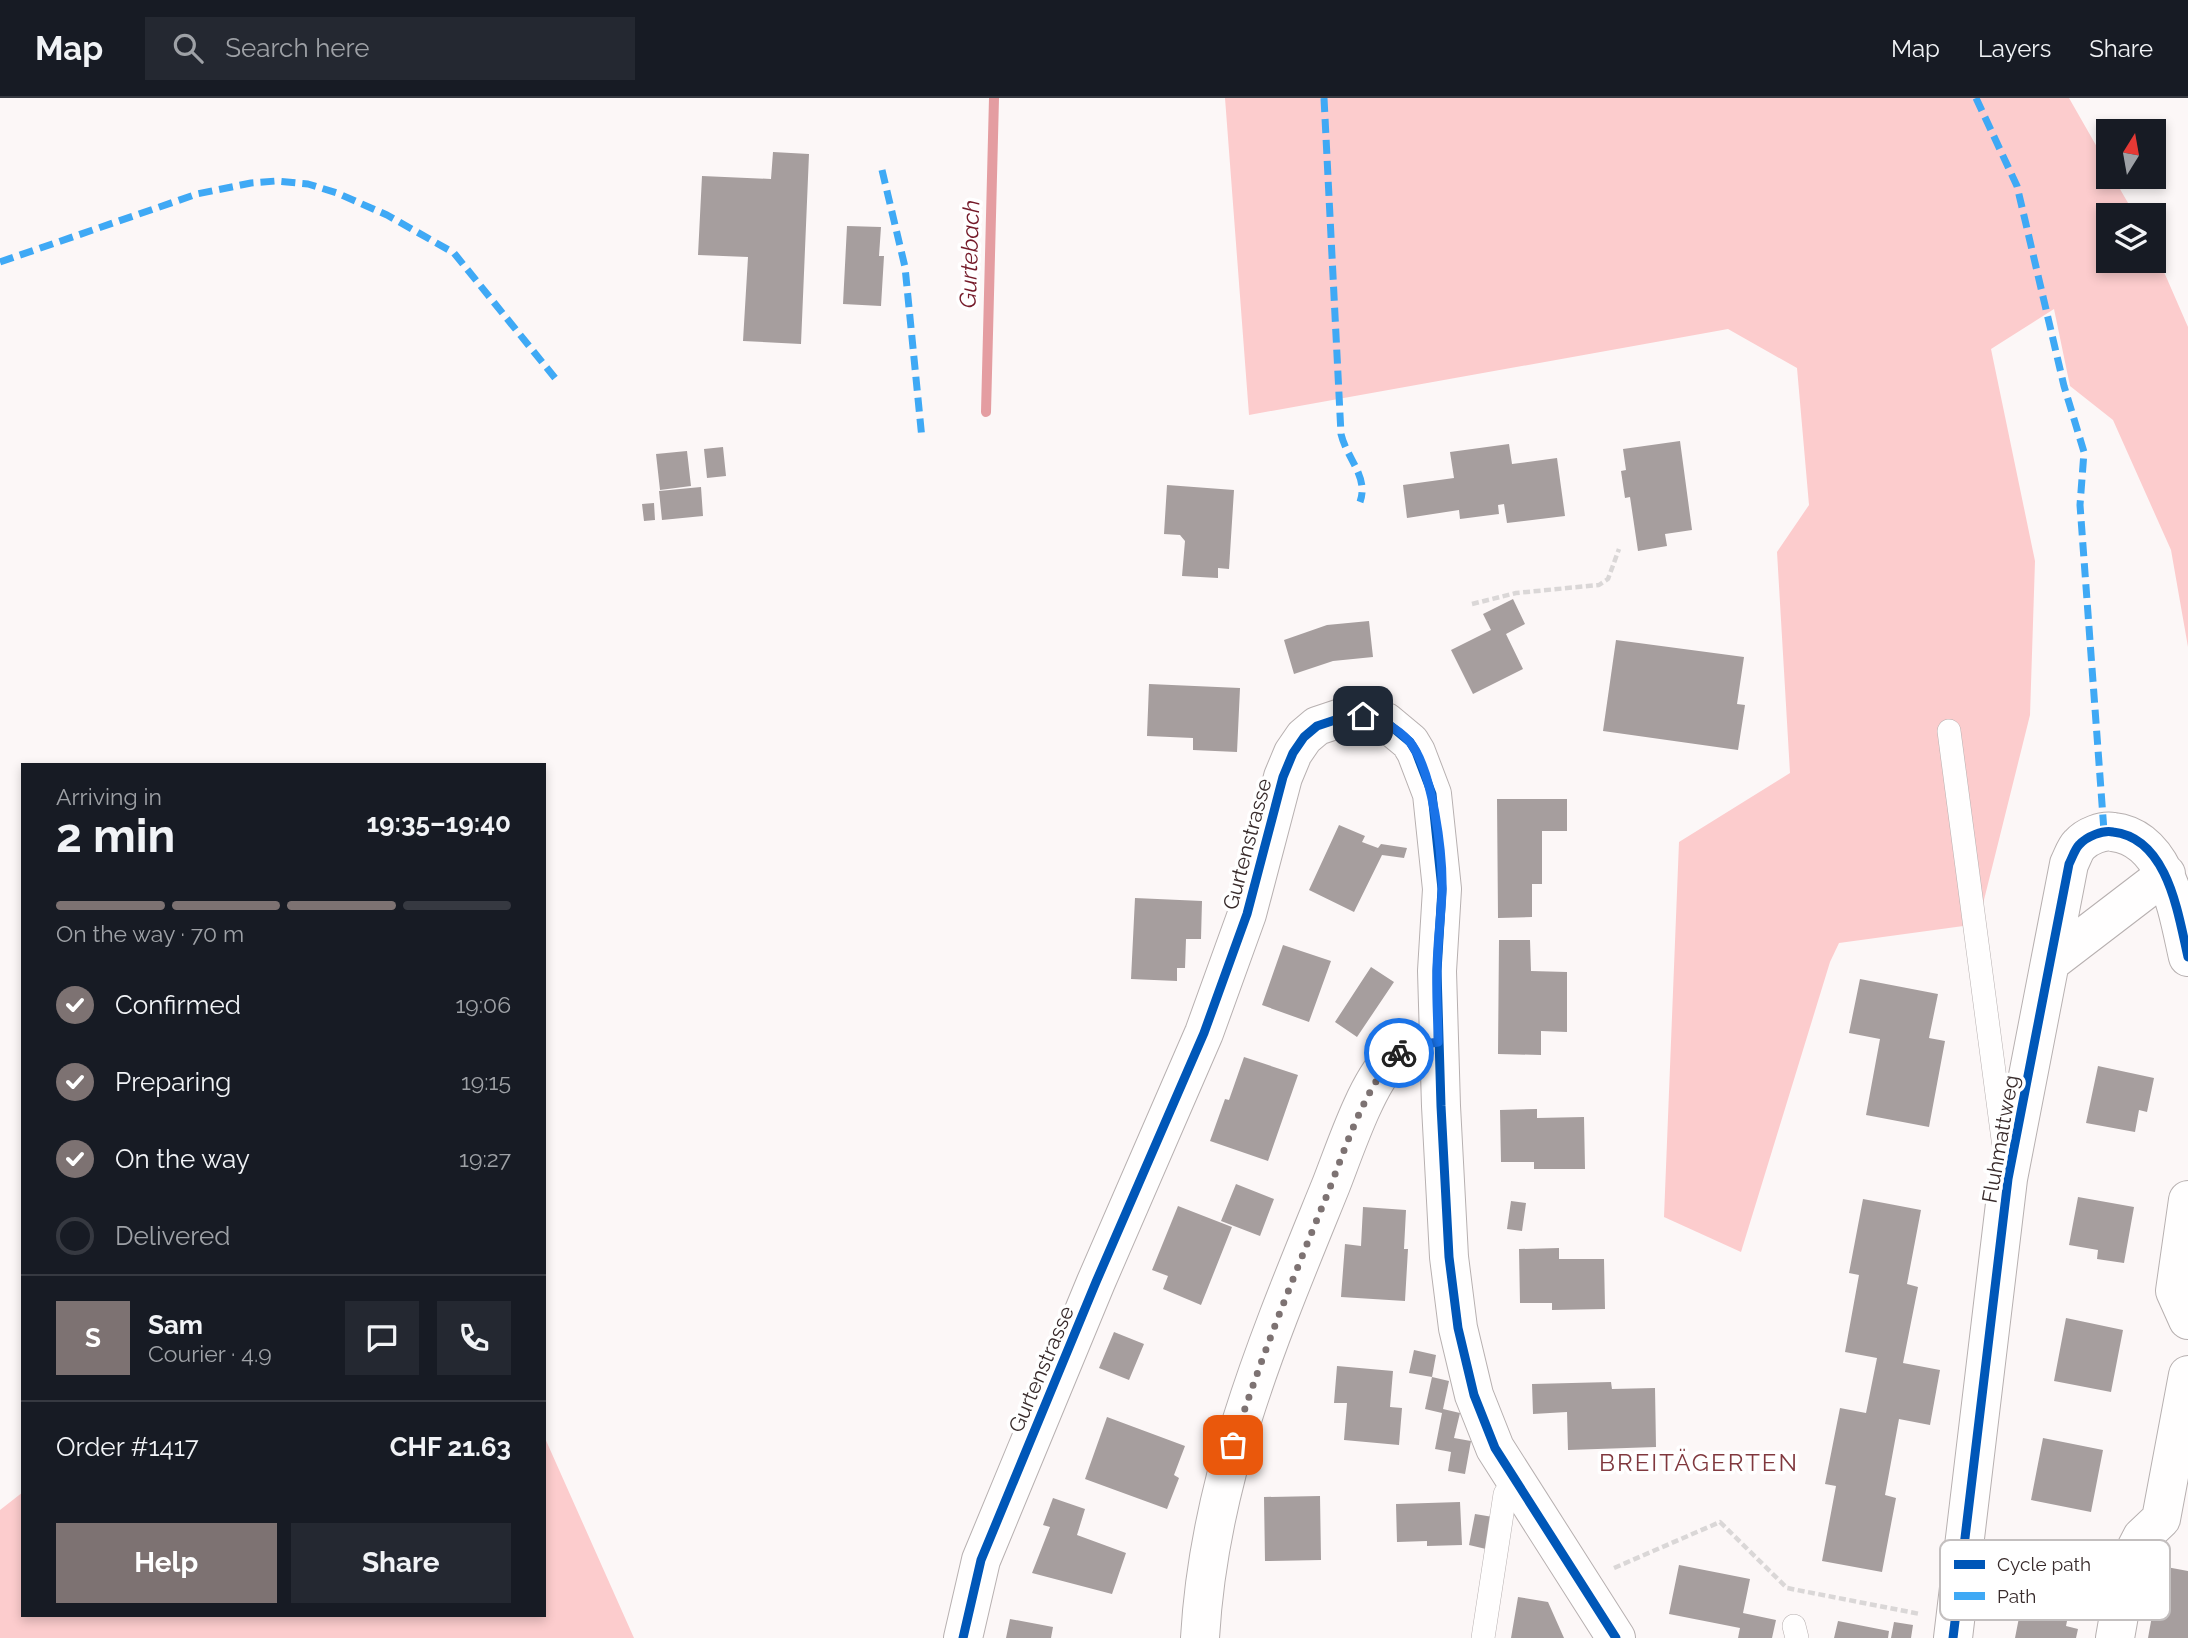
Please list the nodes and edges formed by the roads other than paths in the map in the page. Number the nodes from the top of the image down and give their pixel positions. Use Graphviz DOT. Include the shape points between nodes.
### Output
graph roads {
  1 [pos="1949,731"];
  2 [pos="2166,874"];
  3 [pos="2188,957"];
  4 [pos="2051,962"];
  5 [pos="1438,1042"];
  6 [pos="2008,1179"];
  7 [pos="2188,1200"];
  8 [pos="2188,1320"];
  9 [pos="2188,1375"];
  10 [pos="1516,1481"];
  11 [pos="1965,1540"];
  12 [pos="2140,1540"];
  13 [pos="2118,1620"];
  14 [pos="963,1638"];
  15 [pos="1200,1638"];
  16 [pos="1483,1638"];
  17 [pos="1616,1638"];
  18 [pos="2115,1638"];
  1 -- 6 [label="lane"];
  2 -- 3 [label="street, Fluhmattweg"];
  2 -- 4 [label="street"];
  2 -- 4 [label="street, Fluhmattweg" via="2139,839 2104,831 2080,845 2069,864"];
  4 -- 6 [label="street, Fluhmattweg"];
  5 -- 10 [label="street, Gurtenstrasse" via="1449,1257 1458,1328 1474,1395 1495,1448"];
  5 -- 14 [label="street, Gurtenstrasse" via="1442,889 1432,794 1410,742 1386,722 1363,716 1331,720 1304,737 1283,777 1247,915 1204,1033 981,1560"];
  5 -- 15 [label="street" via="1400,1052 1379,1076 1297,1269 1233,1445"];
  6 -- 11 [label="street, Fluhmattweg"];
  7 -- 8 [label="street" via="2175,1292"];
  9 -- 12 [label="street" via="2161,1519"];
  10 -- 16 [label="lane" via="1505,1494"];
  10 -- 17 [label="street, Gurtenstrasse"];
  13 -- 18 [label="street"];
}
